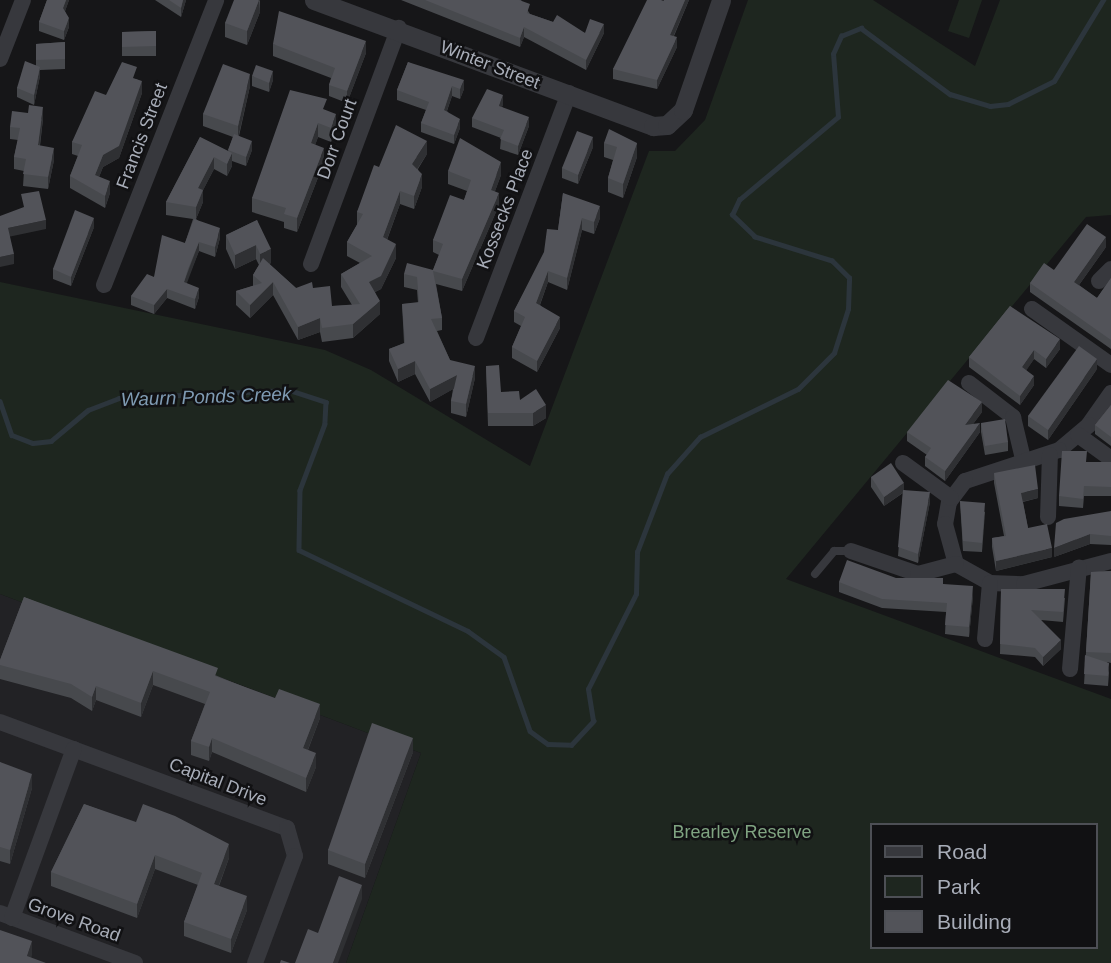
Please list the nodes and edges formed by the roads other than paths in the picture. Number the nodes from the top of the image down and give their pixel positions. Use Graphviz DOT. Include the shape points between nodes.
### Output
graph roads {
  1 [pos="23,0"];
  2 [pos="216,0"];
  3 [pos="314,0"];
  4 [pos="722,0"];
  5 [pos="399,28"];
  6 [pos="0,59"];
  7 [pos="569,93"];
  8 [pos="311,264"];
  9 [pos="1111,269"];
  10 [pos="1099,281"];
  11 [pos="104,285"];
  12 [pos="1032,309"];
  13 [pos="476,338"];
  14 [pos="1111,365"];
  15 [pos="969,383"];
  16 [pos="1111,394"];
  17 [pos="1078,435"];
  18 [pos="1050,455"];
  19 [pos="1111,459"];
  20 [pos="903,463"];
  21 [pos="1024,463"];
  22 [pos="951,498"];
  23 [pos="1048,517"];
  24 [pos="850,551"];
  25 [pos="1111,561"];
  26 [pos="956,564"];
  27 [pos="1079,567"];
  28 [pos="815,574"];
  29 [pos="990,583"];
  30 [pos="985,639"];
  31 [pos="1070,669"];
  32 [pos="0,722"];
  33 [pos="74,749"];
  34 [pos="6,915"];
  35 [pos="135,963"];
  36 [pos="255,963"];
  1 -- 6 [label="street"];
  2 -- 11 [label="street, Francis Street"];
  3 -- 5 [label="street, Winter Street"];
  4 -- 7 [label="street, Winter Street" via="693,91 667,125 636,122"];
  5 -- 7 [label="street, Winter Street" via="491,69"];
  5 -- 8 [label="street, Dorr Court"];
  7 -- 13 [label="street, Kossecks Place"];
  9 -- 10 [label="street"];
  12 -- 14 [label="street"];
  15 -- 21 [label="street" via="1013,417"];
  16 -- 17 [label="street"];
  17 -- 18 [label="street"];
  17 -- 19 [label="street"];
  18 -- 21 [label="street"];
  18 -- 23 [label="street"];
  20 -- 22 [label="street"];
  21 -- 22 [label="street" via="978,472"];
  22 -- 26 [label="street" via="945,532"];
  24 -- 26 [label="street" via="913,573 939,573"];
  24 -- 28 [label="lane" via="834,551"];
  25 -- 27 [label="street"];
  26 -- 29 [label="street"];
  27 -- 29 [label="street" via="1024,584"];
  27 -- 31 [label="street"];
  29 -- 30 [label="street"];
  32 -- 33 [label="street, Capital Drive"];
  33 -- 34 [label="street"];
  33 -- 36 [label="street, Capital Drive" via="294,835 295,856"];
  34 -- 35 [label="street, Grove Road"];
}
